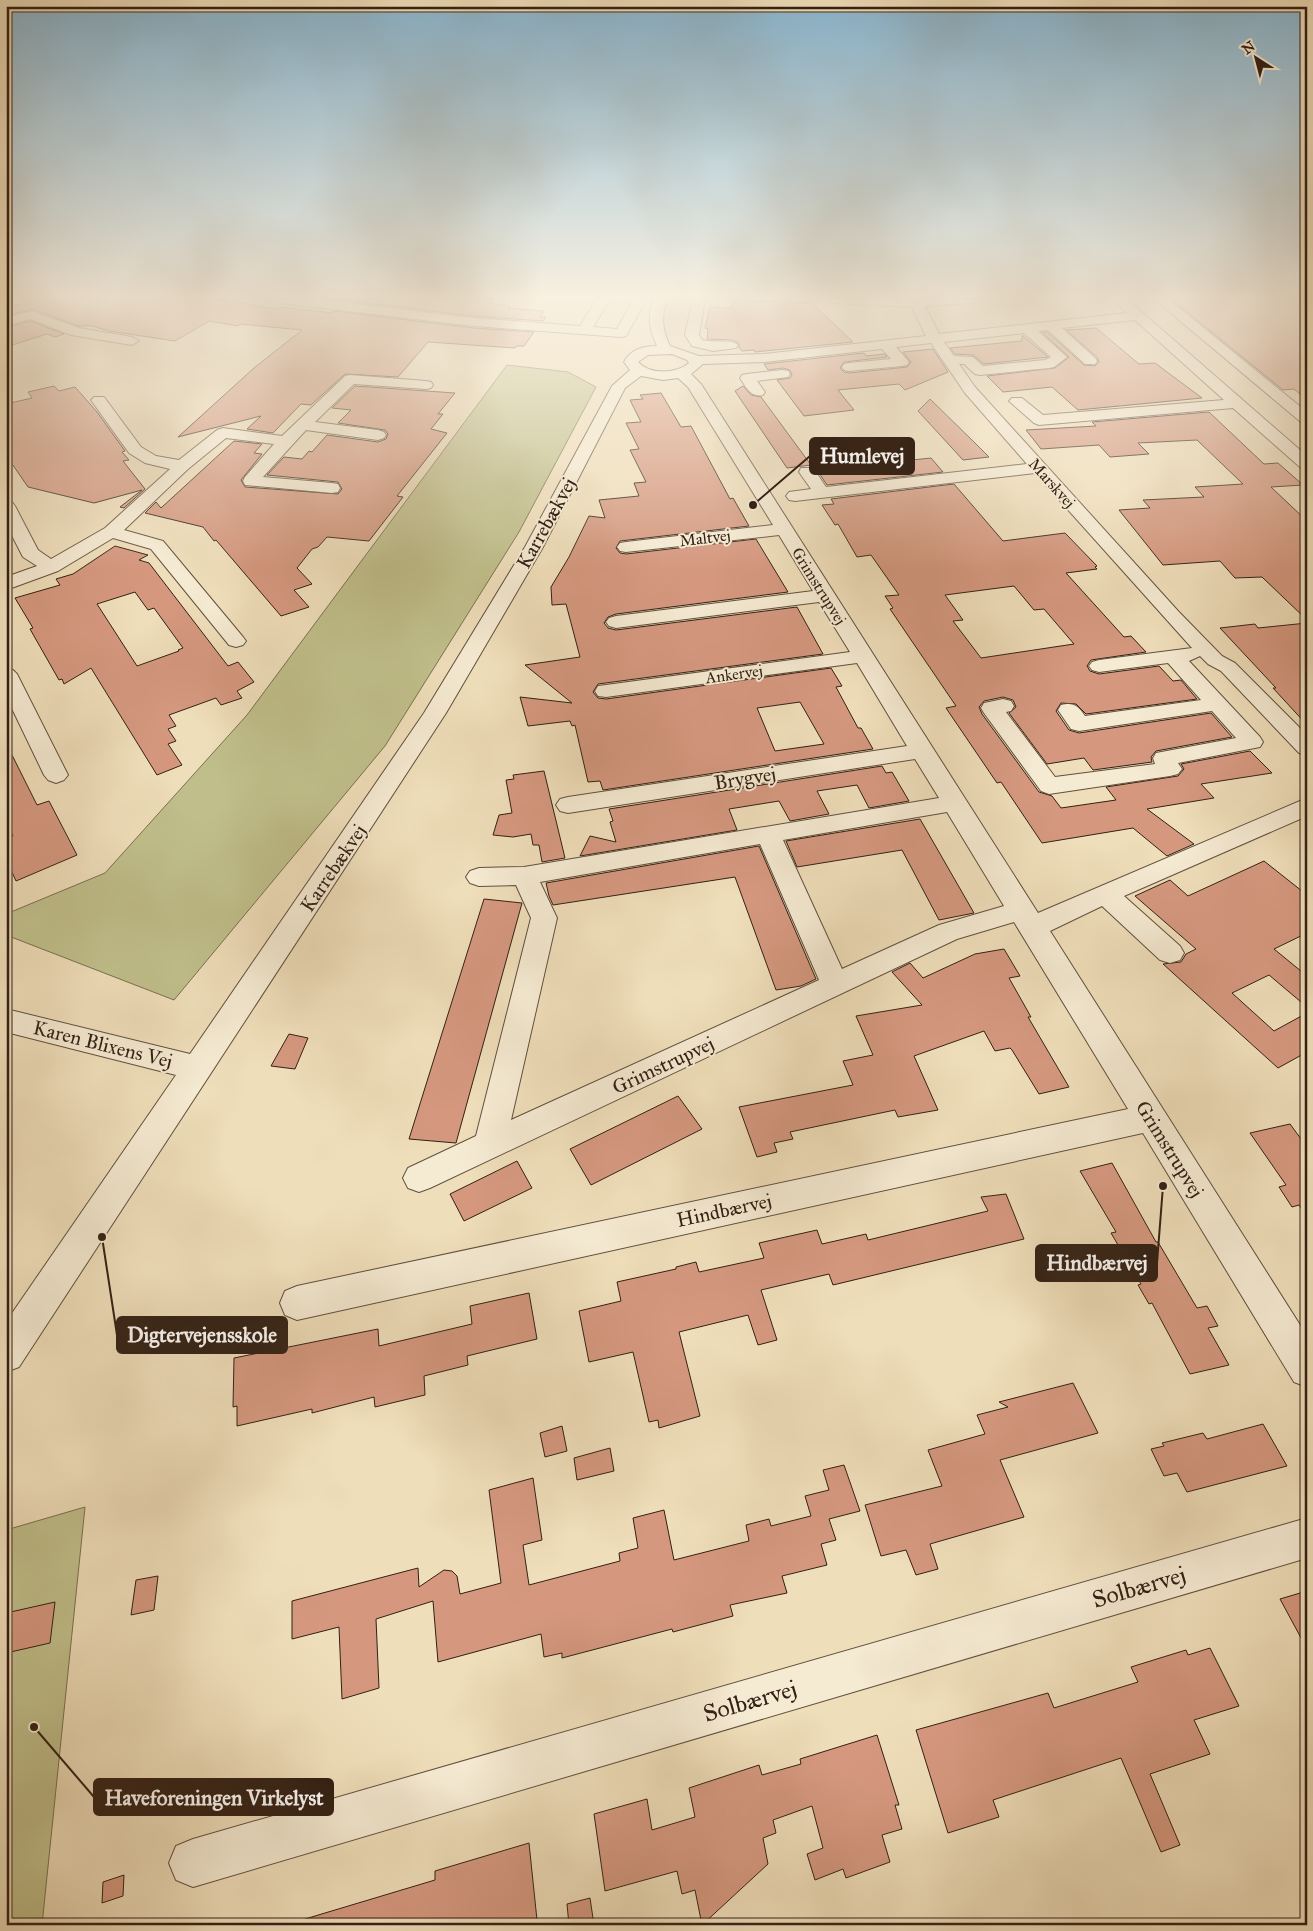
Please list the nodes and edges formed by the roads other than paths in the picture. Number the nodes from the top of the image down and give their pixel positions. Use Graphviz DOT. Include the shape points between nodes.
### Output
graph roads {
  1 [pos="339,389"];
  2 [pos="617,389"];
  3 [pos="697,389"];
  4 [pos="756,389"];
  5 [pos="969,389"];
  6 [pos="1220,389"];
  7 [pos="1269,389"];
  8 [pos="758,392"];
  9 [pos="99,400"];
  10 [pos="1017,401"];
  11 [pos="1236,403"];
  12 [pos="1307,420"];
  13 [pos="304,425"];
  14 [pos="378,435"];
  15 [pos="286,441"];
  16 [pos="1307,465"];
  17 [pos="182,466"];
  18 [pos="1038,468"];
  19 [pos="807,472"];
  20 [pos="332,488"];
  21 [pos="822,493"];
  22 [pos="794,496"];
  23 [pos="6,506"];
  24 [pos="783,529"];
  25 [pos="111,532"];
  26 [pos="13,539"];
  27 [pos="626,547"];
  28 [pos="51,567"];
  29 [pos="6,584"];
  30 [pos="825,595"];
  31 [pos="616,622"];
  32 [pos="236,641"];
  33 [pos="863,656"];
  34 [pos="1173,656"];
  35 [pos="1211,656"];
  36 [pos="1099,666"];
  37 [pos="6,674"];
  38 [pos="606,691"];
  39 [pos="1218,704"];
  40 [pos="1004,706"];
  41 [pos="1069,710"];
  42 [pos="1307,748"];
  43 [pos="922,751"];
  44 [pos="56,775"];
  45 [pos="954,803"];
  46 [pos="568,805"];
  47 [pos="1307,806"];
  48 [pos="768,834"];
  49 [pos="524,876"];
  50 [pos="479,877"];
  51 [pos="1105,894"];
  52 [pos="1028,919"];
  53 [pos="1170,953"];
  54 [pos="835,984"];
  55 [pos="6,1020"];
  56 [pos="199,1068"];
  57 [pos="1150,1118"];
  58 [pos="490,1145"];
  59 [pos="419,1178"];
  60 [pos="297,1303"];
  61 [pos="1297,1337"];
  62 [pos="6,1354"];
  63 [pos="1307,1369"];
  64 [pos="1307,1538"];
  65 [pos="193,1863"];
  1 -- 13 [label="street"];
  2 -- 56 [label="street, Karrebækvej" via="534,547 436,713"];
  3 -- 24 [label="street, Grimstrupvej"];
  4 -- 8 [label="street"];
  5 -- 18 [label="street, Marskvej"];
  6 -- 11 [label="street"];
  7 -- 12 [label="street"];
  9 -- 17 [label="street" via="135,450 151,460"];
  10 -- 11 [label="street" via="1039,420"];
  11 -- 16 [label="street"];
  13 -- 14 [label="street"];
  13 -- 15 [label="street"];
  15 -- 17 [label="street" via="223,433"];
  15 -- 20 [label="street" via="251,480"];
  17 -- 25 [label="street"];
  18 -- 21 [label="street"];
  18 -- 35 [label="street, Marskvej"];
  19 -- 21 [label="street"];
  21 -- 22 [label="street"];
  23 -- 26 [label="street" via="19,530"];
  24 -- 27 [label="street, Maltvej"];
  24 -- 30 [label="street, Grimstrupvej"];
  25 -- 28 [label="street"];
  25 -- 32 [label="street" via="157,545"];
  26 -- 28 [label="street"];
  28 -- 29 [label="street"];
  30 -- 31 [label="street"];
  30 -- 33 [label="street, Grimstrupvej"];
  33 -- 38 [label="street, Ankervej"];
  33 -- 43 [label="street, Grimstrupvej"];
  34 -- 35 [label="street"];
  34 -- 36 [label="street"];
  34 -- 39 [label="street"];
  35 -- 42 [label="street, Marskvej" via="1228,667"];
  37 -- 44 [label="street"];
  39 -- 40 [label="street" via="1252,742 1164,758 1170,770 1050,786 992,708"];
  39 -- 41 [label="street" via="1079,724"];
  43 -- 45 [label="street, Grimstrupvej"];
  43 -- 46 [label="street, Brygvej"];
  45 -- 48 [label="street"];
  45 -- 52 [label="street, Grimstrupvej"];
  47 -- 51 [label="street, Grimstrupvej"];
  48 -- 49 [label="street"];
  48 -- 54 [label="street"];
  49 -- 50 [label="street"];
  49 -- 58 [label="street" via="544,918"];
  51 -- 52 [label="street, Grimstrupvej" via="1051,918"];
  51 -- 53 [label="street"];
  52 -- 54 [label="street, Grimstrupvej" via="948,932"];
  52 -- 57 [label="street, Grimstrupvej"];
  54 -- 58 [label="street, Grimstrupvej"];
  55 -- 56 [label="street, Karen Blixens Vej"];
  56 -- 62 [label="street, Karrebækvej"];
  57 -- 60 [label="street, Hindbærvej"];
  57 -- 61 [label="street, Grimstrupvej"];
  58 -- 59 [label="street, Grimstrupvej"];
  61 -- 63 [label="street, Grimstrupvej"];
  64 -- 65 [label="street, Solbærvej"];
}
